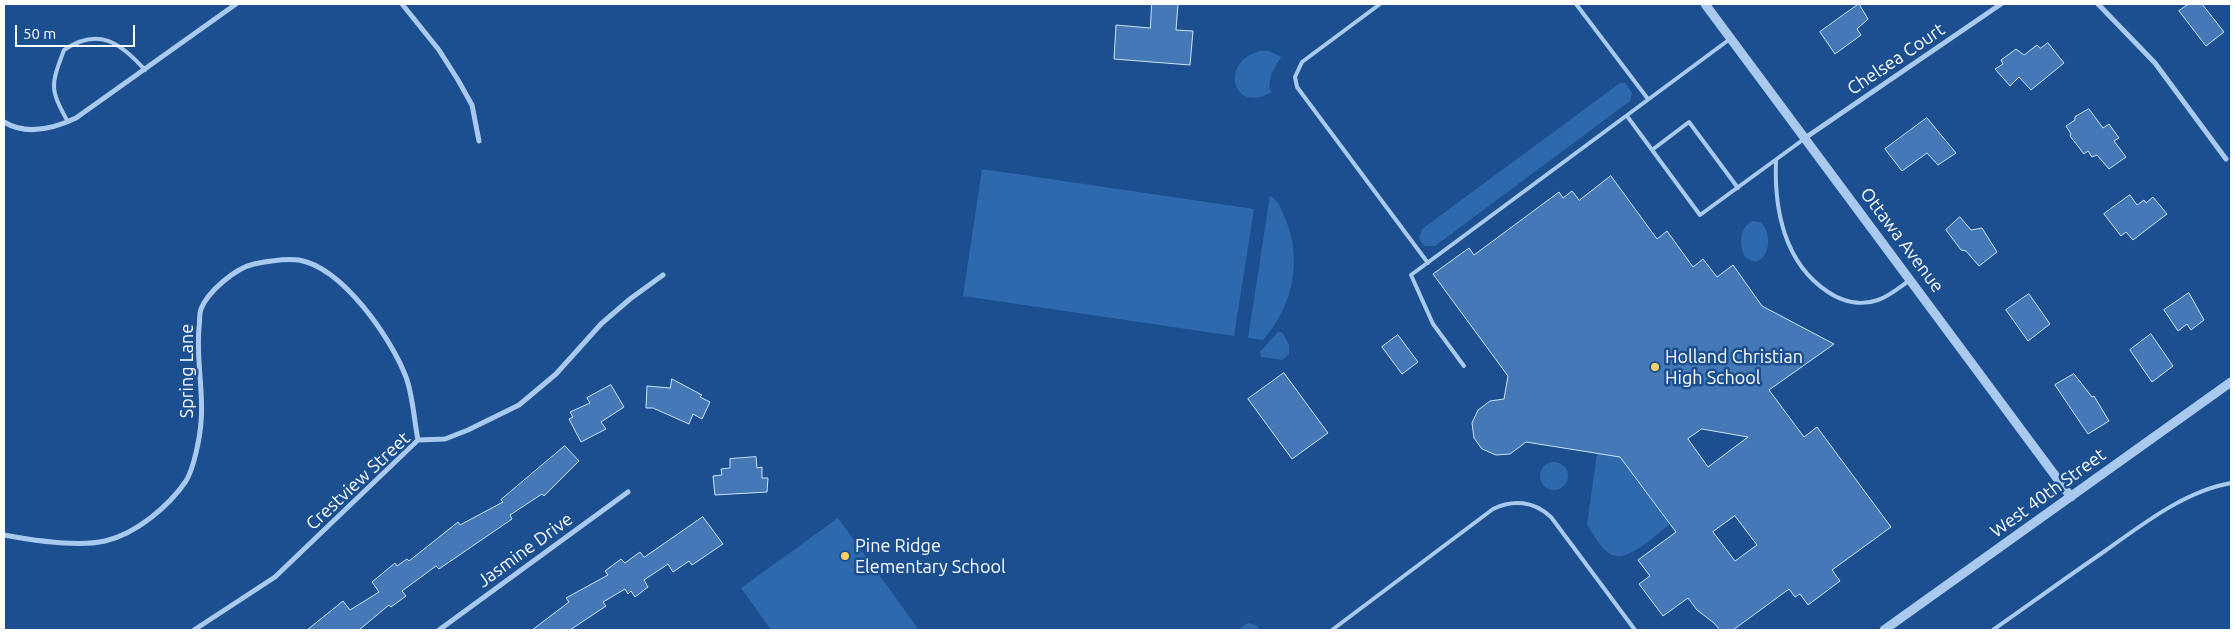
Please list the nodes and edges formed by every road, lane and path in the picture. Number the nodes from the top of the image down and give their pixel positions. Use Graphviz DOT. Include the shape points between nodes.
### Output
graph roads {
  1 [pos="236,4"];
  2 [pos="402,4"];
  3 [pos="1380,4"];
  4 [pos="1576,4"];
  5 [pos="1705,4"];
  6 [pos="2001,4"];
  7 [pos="2098,4"];
  8 [pos="1731,38"];
  9 [pos="145,70"];
  10 [pos="1648,100"];
  11 [pos="1626,116"];
  12 [pos="4,122"];
  13 [pos="68,122"];
  14 [pos="1805,138"];
  15 [pos="480,141"];
  16 [pos="1652,150"];
  17 [pos="2226,159"];
  18 [pos="1776,160"];
  19 [pos="1738,188"];
  20 [pos="1428,263"];
  21 [pos="663,275"];
  22 [pos="1911,279"];
  23 [pos="1464,366"];
  24 [pos="2231,382"];
  25 [pos="418,440"];
  26 [pos="2231,483"];
  27 [pos="628,492"];
  28 [pos="2071,497"];
  29 [pos="4,535"];
  30 [pos="194,630"];
  31 [pos="438,630"];
  32 [pos="1332,630"];
  33 [pos="1635,630"];
  34 [pos="1884,630"];
  35 [pos="1993,630"];
  1 -- 9 [label="street"];
  2 -- 15 [label="street" via="458,80 472,105"];
  3 -- 20 [label="lane" via="1302,62 1296,82 1313,110"];
  4 -- 10 [label="lane"];
  5 -- 8 [label="street, Ottawa Avenue"];
  6 -- 14 [label="street, Chelsea Court"];
  7 -- 17 [label="street" via="2155,63"];
  8 -- 10 [label="lane"];
  8 -- 14 [label="street, Ottawa Avenue"];
  9 -- 13 [label="street"];
  9 -- 13 [label="lane" via="130,53 111,41 89,38 68,47 53,78 52,90"];
  10 -- 11 [label="lane"];
  11 -- 16 [label="lane"];
  11 -- 20 [label="lane"];
  12 -- 13 [label="street" via="24,129 42,130"];
  14 -- 18 [label="lane"];
  14 -- 22 [label="street, Ottawa Avenue"];
  16 -- 19 [label="lane" via="1700,215"];
  16 -- 19 [label="lane" via="1689,122"];
  18 -- 19 [label="lane"];
  18 -- 22 [label="lane" via="1776,198 1785,234 1796,259 1820,286 1848,302 1867,303 1880,300"];
  20 -- 23 [label="lane" via="1411,275 1433,324"];
  21 -- 25 [label="street, Crestview Street" via="602,324 556,374 520,405 445,439"];
  22 -- 28 [label="street, Ottawa Avenue"];
  24 -- 28 [label="street, West 40th Street"];
  25 -- 29 [label="street, Spring Lane" via="406,378 386,342 345,285 300,260 269,260 242,267 218,286 201,309 198,346 202,421 187,479 166,503 125,533 105,541 62,541"];
  25 -- 30 [label="street, Crestview Street" via="275,577"];
  26 -- 35 [label="lane" via="2218,485 2176,504"];
  27 -- 31 [label="street, Jasmine Drive"];
  28 -- 34 [label="street, West 40th Street"];
  32 -- 33 [label="lane" via="1493,509 1516,502 1533,505 1551,517"];
}
